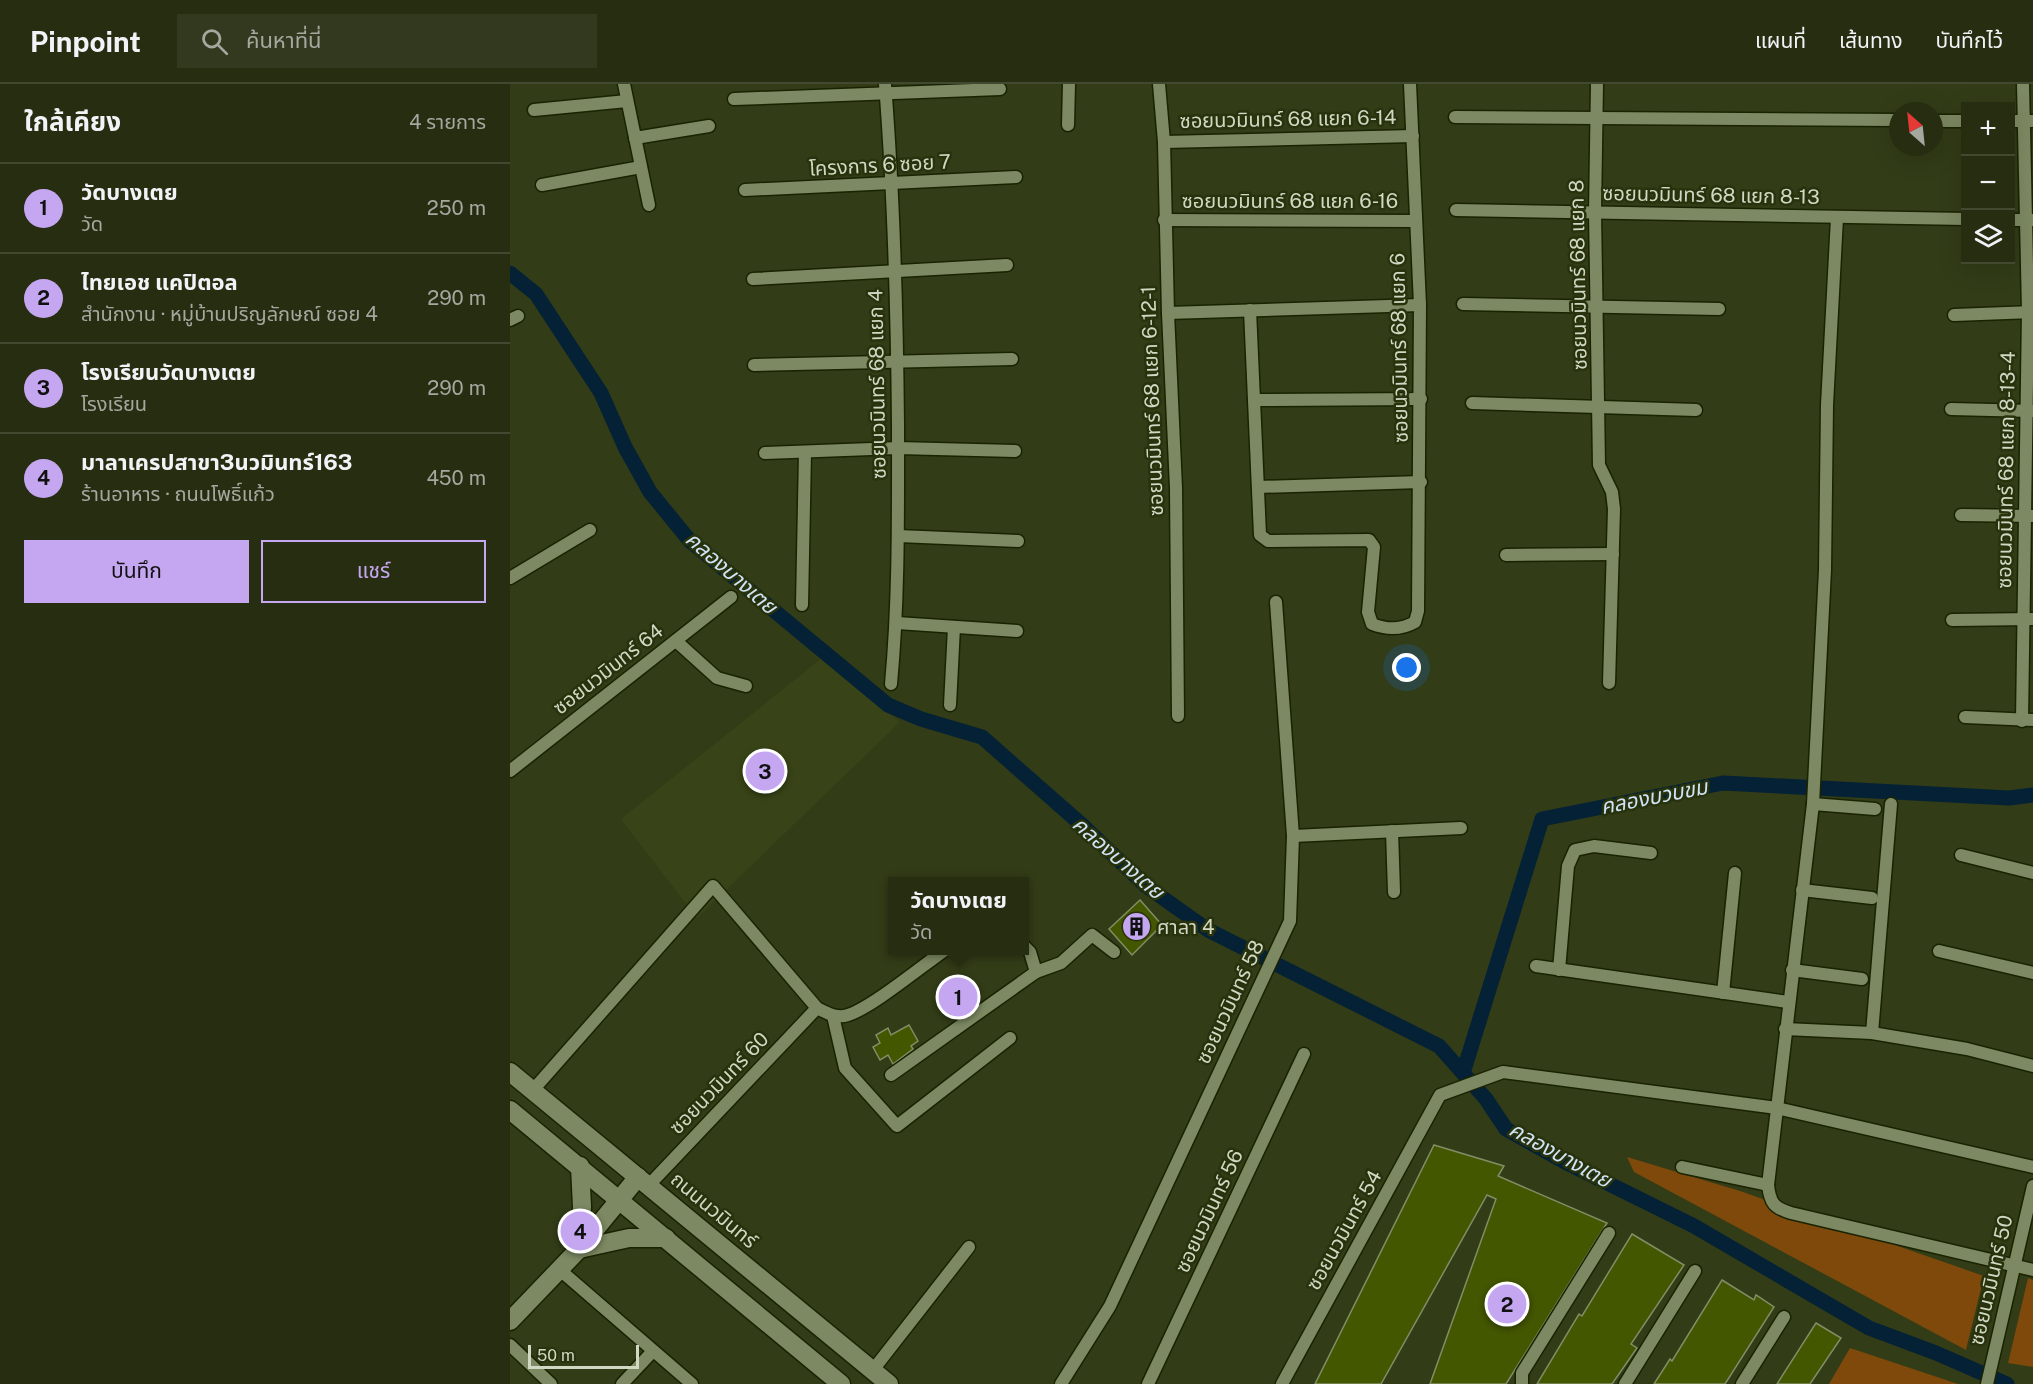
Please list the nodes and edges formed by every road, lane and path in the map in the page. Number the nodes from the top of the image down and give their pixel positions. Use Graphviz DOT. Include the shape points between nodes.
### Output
graph roads {
  1 [pos="624,84"];
  2 [pos="1069,84"];
  3 [pos="1159,84"];
  4 [pos="1410,84"];
  5 [pos="1598,84"];
  6 [pos="2023,84"];
  7 [pos="886,88"];
  8 [pos="1000,89"];
  9 [pos="734,99"];
  10 [pos="627,101"];
  11 [pos="534,110"];
  12 [pos="1455,117"];
  13 [pos="1597,119"];
  14 [pos="1889,120"];
  15 [pos="1943,121"];
  16 [pos="1961,121"];
  17 [pos="2022,121"];
  18 [pos="1068,125"];
  19 [pos="709,126"];
  20 [pos="1413,136"];
  21 [pos="635,138"];
  22 [pos="1164,142"];
  23 [pos="641,167"];
  24 [pos="1016,177"];
  25 [pos="542,185"];
  26 [pos="894,185"];
  27 [pos="745,190"];
  28 [pos="649,205"];
  29 [pos="1456,210"];
  30 [pos="1595,212"];
  31 [pos="1837,218"];
  32 [pos="1961,219"];
  33 [pos="2015,219"];
  34 [pos="1164,220"];
  35 [pos="2030,220"];
  36 [pos="1416,221"];
  37 [pos="1007,265"];
  38 [pos="895,272"];
  39 [pos="753,279"];
  40 [pos="1463,304"];
  41 [pos="1420,305"];
  42 [pos="1597,308"];
  43 [pos="1719,309"];
  44 [pos="1250,310"];
  45 [pos="2031,312"];
  46 [pos="1167,313"];
  47 [pos="1954,315"];
  48 [pos="897,359"];
  49 [pos="1012,359"];
  50 [pos="754,365"];
  51 [pos="1421,399"];
  52 [pos="1254,400"];
  53 [pos="1472,403"];
  54 [pos="1599,408"];
  55 [pos="1951,409"];
  56 [pos="1696,410"];
  57 [pos="2029,411"];
  58 [pos="898,448"];
  59 [pos="1015,451"];
  60 [pos="765,453"];
  61 [pos="805,453"];
  62 [pos="1421,482"];
  63 [pos="1258,487"];
  64 [pos="1961,515"];
  65 [pos="2029,515"];
  66 [pos="590,530"];
  67 [pos="898,536"];
  68 [pos="1018,541"];
  69 [pos="1613,554"];
  70 [pos="1506,555"];
  71 [pos="510,578"];
  72 [pos="731,597"];
  73 [pos="1276,602"];
  74 [pos="802,604"];
  75 [pos="2029,619"];
  76 [pos="1952,620"];
  77 [pos="897,623"];
  78 [pos="954,627"];
  79 [pos="1017,631"];
  80 [pos="676,641"];
  81 [pos="1609,682"];
  82 [pos="891,684"];
  83 [pos="746,686"];
  84 [pos="950,705"];
  85 [pos="1178,716"];
  86 [pos="1965,717"];
  87 [pos="2027,720"];
  88 [pos="510,771"];
  89 [pos="1813,798"];
  90 [pos="1891,804"];
  91 [pos="1875,809"];
  92 [pos="1461,828"];
  93 [pos="1392,831"];
  94 [pos="1293,836"];
  95 [pos="1651,853"];
  96 [pos="1961,855"];
  97 [pos="1735,873"];
  98 [pos="2033,873"];
  99 [pos="1802,890"];
  100 [pos="1394,892"];
  101 [pos="1872,898"];
  102 [pos="1029,951"];
  103 [pos="1939,951"];
  104 [pos="1114,952"];
  105 [pos="939,955"];
  106 [pos="1536,966"];
  107 [pos="1559,970"];
  108 [pos="1792,970"];
  109 [pos="1036,972"];
  110 [pos="2033,973"];
  111 [pos="1862,979"];
  112 [pos="1723,993"];
  113 [pos="1788,1002"];
  114 [pos="817,1008"];
  115 [pos="833,1016"];
  116 [pos="1785,1029"];
  117 [pos="1872,1033"];
  118 [pos="1010,1038"];
  119 [pos="1304,1054"];
  120 [pos="2033,1066"];
  121 [pos="510,1072"];
  122 [pos="891,1075"];
  123 [pos="532,1090"];
  124 [pos="1777,1108"];
  125 [pos="510,1110"];
  126 [pos="580,1166"];
  127 [pos="1683,1167"];
  128 [pos="2033,1167"];
  129 [pos="643,1181"];
  130 [pos="1768,1185"];
  131 [pos="2033,1186"];
  132 [pos="619,1200"];
  133 [pos="1609,1233"];
  134 [pos="666,1238"];
  135 [pos="969,1247"];
  136 [pos="579,1249"];
  137 [pos="2015,1265"];
  138 [pos="560,1270"];
  139 [pos="2033,1270"];
  140 [pos="1695,1271"];
  141 [pos="1784,1317"];
  142 [pos="510,1321"];
  143 [pos="510,1345"];
  144 [pos="653,1351"];
  145 [pos="873,1370"];
  146 [pos="1522,1379"];
  147 [pos="551,1384"];
  148 [pos="622,1384"];
  149 [pos="692,1384"];
  150 [pos="841,1384"];
  151 [pos="889,1384"];
  152 [pos="1061,1384"];
  153 [pos="1148,1384"];
  154 [pos="1282,1384"];
  155 [pos="1625,1384"];
  156 [pos="1742,1384"];
  157 [pos="1987,1384"];
  1 -- 10 [label="street"];
  2 -- 18 [label="street"];
  3 -- 22 [label="street, ซอยนวมินทร์ 68 แยก 6-12-1"];
  4 -- 20 [label="street, ซอยนวมินทร์ 68 แยก 6"];
  5 -- 13 [label="street, ซอยนวมินทร์ 68 แยก 8"];
  6 -- 17 [label="street, ซอยนวมินทร์ 68 แยก 8-13-4"];
  7 -- 8 [label="street"];
  7 -- 9 [label="street"];
  7 -- 26 [label="street, ซอยนวมินทร์ 68 แยก 4"];
  10 -- 11 [label="street"];
  10 -- 21 [label="street"];
  12 -- 13 [label="street"];
  13 -- 14 [label="street"];
  13 -- 30 [label="street, ซอยนวมินทร์ 68 แยก 8"];
  15 -- 16 [label="street"];
  17 -- 35 [label="street, ซอยนวมินทร์ 68 แยก 8-13-4"];
  19 -- 21 [label="street"];
  20 -- 22 [label="street, ซอยนวมินทร์ 68 แยก 6-14"];
  20 -- 36 [label="street, ซอยนวมินทร์ 68 แยก 6"];
  21 -- 23 [label="street"];
  22 -- 34 [label="street, ซอยนวมินทร์ 68 แยก 6-12-1"];
  23 -- 25 [label="street"];
  23 -- 28 [label="street"];
  24 -- 26 [label="street, โครงการ 6 ซอย 7"];
  26 -- 27 [label="street, โครงการ 6 ซอย 7"];
  26 -- 38 [label="street, ซอยนวมินทร์ 68 แยก 4"];
  29 -- 30 [label="street, ซอยนวมินทร์ 68 แยก 8-13"];
  30 -- 31 [label="street, ซอยนวมินทร์ 68 แยก 8-13"];
  30 -- 42 [label="street, ซอยนวมินทร์ 68 แยก 8"];
  31 -- 32 [label="street, ซอยนวมินทร์ 68 แยก 8-13"];
  31 -- 89 [label="street"];
  33 -- 35 [label="street"];
  34 -- 36 [label="street, ซอยนวมินทร์ 68 แยก 6-16"];
  34 -- 46 [label="street, ซอยนวมินทร์ 68 แยก 6-12-1"];
  35 -- 45 [label="street, ซอยนวมินทร์ 68 แยก 8-13-4"];
  36 -- 41 [label="street, ซอยนวมินทร์ 68 แยก 6"];
  37 -- 38 [label="street"];
  38 -- 39 [label="street"];
  38 -- 48 [label="street, ซอยนวมินทร์ 68 แยก 4"];
  40 -- 42 [label="street"];
  41 -- 44 [label="street"];
  41 -- 51 [label="street, ซอยนวมินทร์ 68 แยก 6"];
  42 -- 43 [label="street"];
  42 -- 54 [label="street, ซอยนวมินทร์ 68 แยก 8"];
  44 -- 46 [label="street"];
  44 -- 52 [label="street"];
  45 -- 47 [label="street"];
  45 -- 57 [label="street, ซอยนวมินทร์ 68 แยก 8-13-4"];
  46 -- 85 [label="street, ซอยนวมินทร์ 68 แยก 6-12-1" via="1176,488"];
  48 -- 49 [label="street"];
  48 -- 50 [label="street"];
  48 -- 58 [label="street, ซอยนวมินทร์ 68 แยก 4"];
  51 -- 52 [label="street"];
  51 -- 62 [label="street, ซอยนวมินทร์ 68 แยก 6"];
  52 -- 63 [label="street"];
  53 -- 54 [label="street"];
  54 -- 56 [label="street"];
  54 -- 69 [label="street, ซอยนวมินทร์ 68 แยก 8" via="1599,465 1614,501"];
  55 -- 57 [label="street"];
  57 -- 65 [label="street, ซอยนวมินทร์ 68 แยก 8-13-4"];
  58 -- 59 [label="street"];
  58 -- 61 [label="street"];
  58 -- 67 [label="street, ซอยนวมินทร์ 68 แยก 4"];
  60 -- 61 [label="street"];
  61 -- 74 [label="street"];
  62 -- 63 [label="street"];
  62 -- 63 [label="street, ซอยนวมินทร์ 68 แยก 6" via="1418,611 1415,621 1405,627 1384,628 1372,624 1368,612 1374,547 1369,540 1268,542 1260,535"];
  64 -- 65 [label="street"];
  65 -- 75 [label="street, ซอยนวมินทร์ 68 แยก 8-13-4"];
  66 -- 71 [label="street"];
  67 -- 68 [label="street"];
  67 -- 77 [label="street, ซอยนวมินทร์ 68 แยก 4"];
  69 -- 70 [label="street"];
  69 -- 81 [label="street"];
  72 -- 80 [label="street, ซอยนวมินทร์ 64"];
  73 -- 94 [label="street, ซอยนวมินทร์ 58"];
  75 -- 76 [label="street"];
  75 -- 87 [label="street, ซอยนวมินทร์ 68 แยก 8-13-4"];
  77 -- 78 [label="street"];
  77 -- 82 [label="street, ซอยนวมินทร์ 68 แยก 4"];
  78 -- 79 [label="street"];
  78 -- 84 [label="street"];
  80 -- 83 [label="street" via="717,678"];
  80 -- 88 [label="street, ซอยนวมินทร์ 64"];
  86 -- 87 [label="street"];
  89 -- 91 [label="street"];
  89 -- 99 [label="street"];
  90 -- 117 [label="street"];
  92 -- 93 [label="street"];
  93 -- 94 [label="street"];
  93 -- 100 [label="street"];
  94 -- 152 [label="street, ซอยนวมินทร์ 58" via="1290,921 1110,1306"];
  95 -- 107 [label="street" via="1594,846 1575,850 1568,866"];
  96 -- 98 [label="street"];
  97 -- 112 [label="street"];
  99 -- 101 [label="street"];
  99 -- 108 [label="street"];
  102 -- 109 [label="street"];
  103 -- 110 [label="street"];
  104 -- 109 [label="street" via="1092,935 1061,963"];
  105 -- 115 [label="street" via="863,1007 847,1016"];
  106 -- 107 [label="street"];
  107 -- 112 [label="street"];
  108 -- 111 [label="street"];
  108 -- 113 [label="street"];
  109 -- 122 [label="street"];
  112 -- 113 [label="street"];
  113 -- 116 [label="street"];
  114 -- 115 [label="street"];
  114 -- 123 [label="street" via="713,886"];
  114 -- 129 [label="street, ซอยนวมินทร์ 60"];
  115 -- 118 [label="street" via="845,1068 897,1126"];
  116 -- 117 [label="street"];
  116 -- 124 [label="street"];
  117 -- 120 [label="street" via="1967,1049"];
  119 -- 153 [label="street, ซอยนวมินทร์ 56"];
  121 -- 123 [label="main road, ถนนนวมินทร์"];
  123 -- 129 [label="main road, ถนนนวมินทร์"];
  124 -- 128 [label="street"];
  124 -- 130 [label="street"];
  124 -- 154 [label="street, ซอยนวมินทร์ 54" via="1503,1072 1440,1095"];
  125 -- 126 [label="main road"];
  126 -- 132 [label="main road"];
  126 -- 136 [label="main road"];
  127 -- 130 [label="street"];
  129 -- 132 [label="main road"];
  129 -- 145 [label="main road, ถนนนวมินทร์"];
  130 -- 137 [label="street" via="1769,1200 1777,1209"];
  131 -- 137 [label="street, ซอยนวมินทร์ 50"];
  132 -- 134 [label="main road"];
  132 -- 136 [label="main road"];
  133 -- 146 [label="street"];
  134 -- 136 [label="main road" via="629,1238"];
  134 -- 150 [label="main road"];
  135 -- 145 [label="street"];
  136 -- 138 [label="main road"];
  137 -- 139 [label="street"];
  137 -- 157 [label="street, ซอยนวมินทร์ 50"];
  138 -- 142 [label="main road"];
  138 -- 144 [label="street"];
  140 -- 155 [label="street"];
  141 -- 156 [label="street"];
  143 -- 147 [label="street"];
  144 -- 148 [label="street"];
  144 -- 149 [label="street"];
  145 -- 151 [label="main road, ถนนนวมินทร์"];
}
